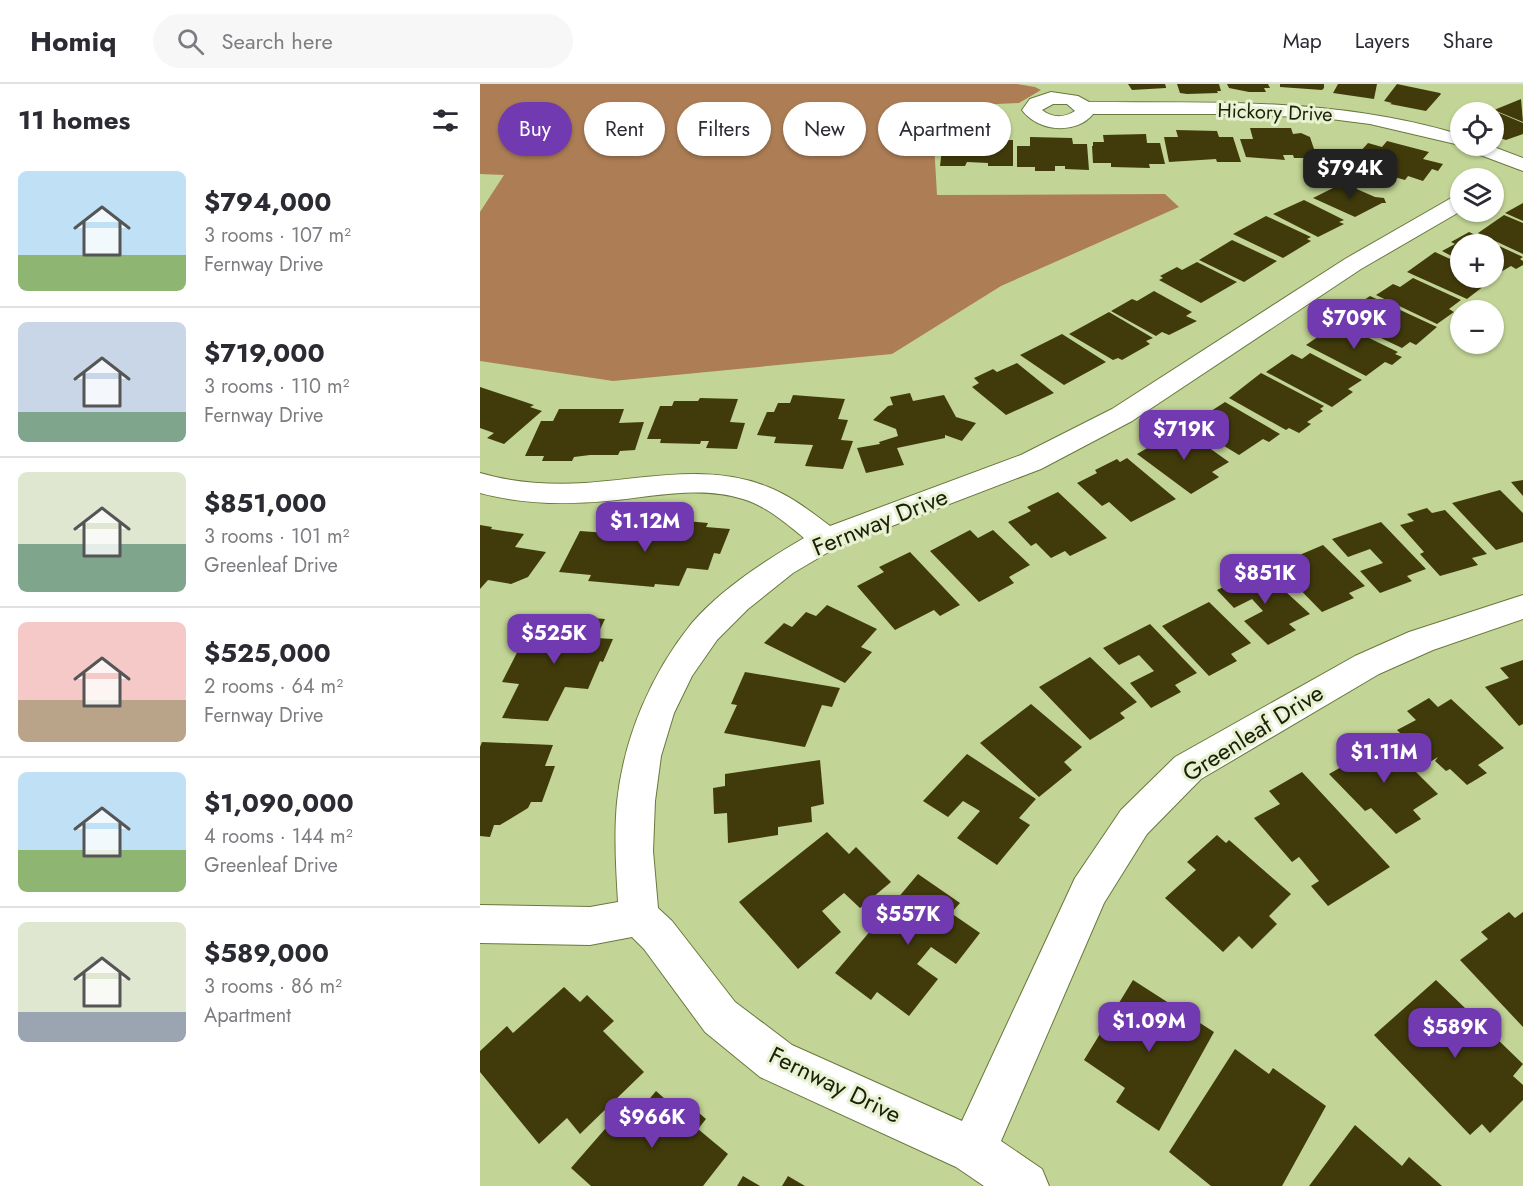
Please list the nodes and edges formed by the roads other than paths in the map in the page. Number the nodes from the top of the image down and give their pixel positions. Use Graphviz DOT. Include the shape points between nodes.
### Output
graph roads {
  1 [pos="1043,84"];
  2 [pos="1060,98"];
  3 [pos="1085,108"];
  4 [pos="1450,138"];
  5 [pos="1500,156"];
  6 [pos="1523,165"];
  7 [pos="1504,177"];
  8 [pos="1450,207"];
  9 [pos="480,483"];
  10 [pos="826,539"];
  11 [pos="1523,607"];
  12 [pos="639,917"];
  13 [pos="480,924"];
  14 [pos="973,1150"];
  15 [pos="1025,1186"];
  1 -- 2 [label="street, Hickory Drive" via="1055,88"];
  2 -- 3 [label="street, Hickory Drive" via="1076,101"];
  2 -- 3 [label="street" via="1037,102 1033,114 1061,122 1082,116"];
  3 -- 4 [label="street, Hickory Drive" via="1323,112 1387,122"];
  5 -- 6 [label="street"];
  6 -- 7 [label="street"];
  8 -- 10 [label="street, Fernway Drive" via="1353,264 1122,415 1031,462"];
  9 -- 10 [label="street" via="558,494 663,485 744,489 767,498"];
  10 -- 12 [label="street, Fernway Drive" via="782,565 705,631 679,668 656,713 643,756 636,801 634,851"];
  11 -- 14 [label="street, Greenleaf Drive" via="1421,640 1357,670 1188,768 1134,822 1089,891"];
  12 -- 13 [label="street" via="590,926"];
  12 -- 14 [label="street, Fernway Drive" via="658,935 720,1017 776,1060"];
  14 -- 15 [label="street, Fernway Drive"];
}
